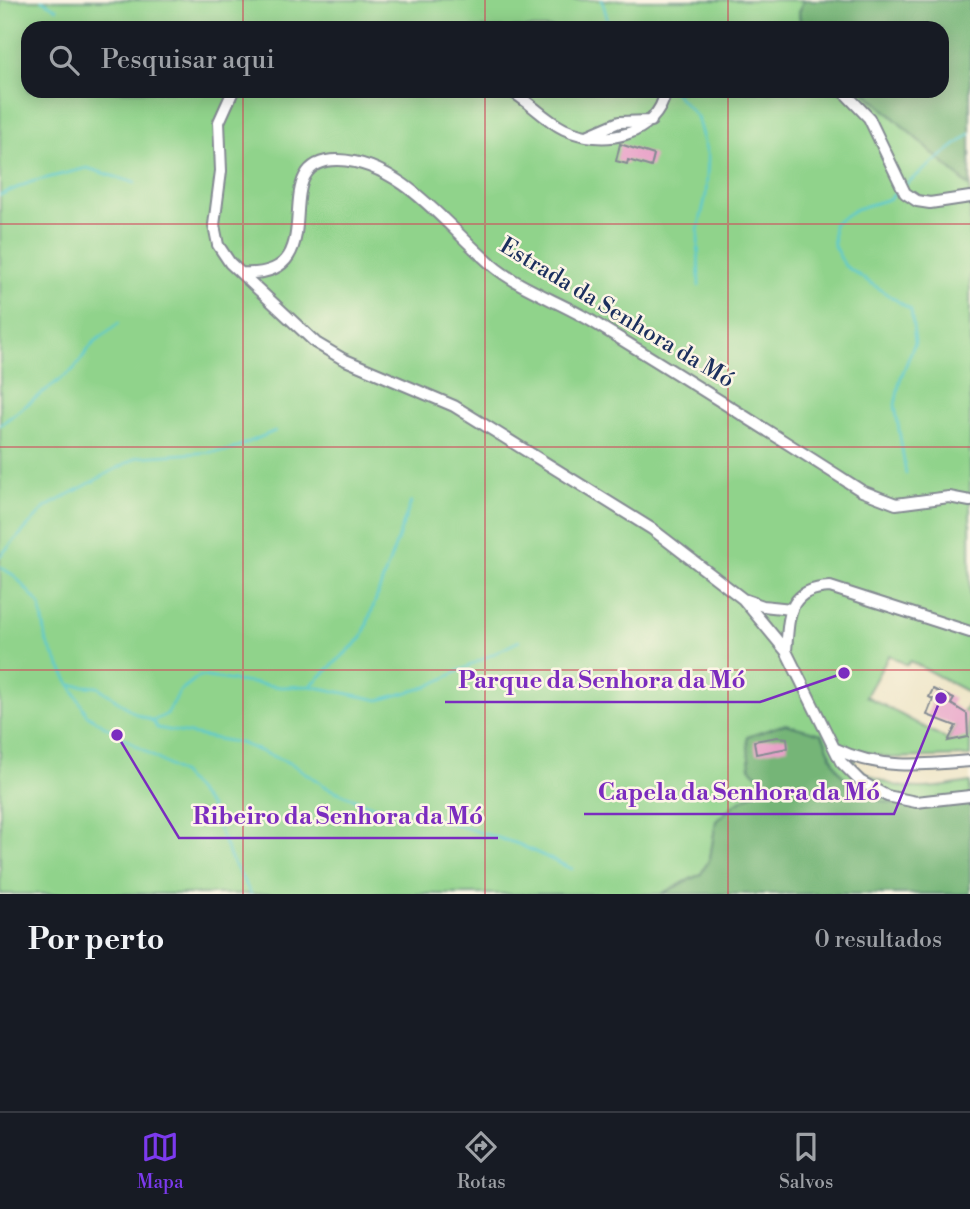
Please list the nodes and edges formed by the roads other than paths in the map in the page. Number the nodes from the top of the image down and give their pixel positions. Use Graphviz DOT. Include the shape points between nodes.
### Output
graph roads {
  1 [pos="230,98"];
  2 [pos="521,98"];
  3 [pos="664,98"];
  4 [pos="850,98"];
  5 [pos="970,197"];
  6 [pos="242,273"];
  7 [pos="970,501"];
  8 [pos="743,599"];
  9 [pos="791,609"];
  10 [pos="970,632"];
  11 [pos="786,651"];
  12 [pos="836,749"];
  13 [pos="970,761"];
  14 [pos="970,796"];
  1 -- 6 [label="street" via="219,122 221,171 214,230 225,257"];
  2 -- 3 [label="street" via="563,128 589,135 619,122 651,121"];
  4 -- 5 [label="street" via="869,118 905,193 930,204"];
  6 -- 7 [label="street, Estrada da Senhora da Mó" via="267,272 290,256 298,238 300,183 309,172 335,160 381,169 494,267 571,308 862,491 896,504 949,497"];
  6 -- 8 [label="street" via="316,343 489,426 652,528"];
  8 -- 9 [label="street"];
  8 -- 11 [label="street"];
  9 -- 10 [label="street" via="804,592 830,587"];
  9 -- 11 [label="street"];
  11 -- 12 [label="street"];
  12 -- 13 [label="street" via="874,763 905,766"];
  12 -- 14 [label="street" via="841,762 860,781 887,796 916,802"];
}
